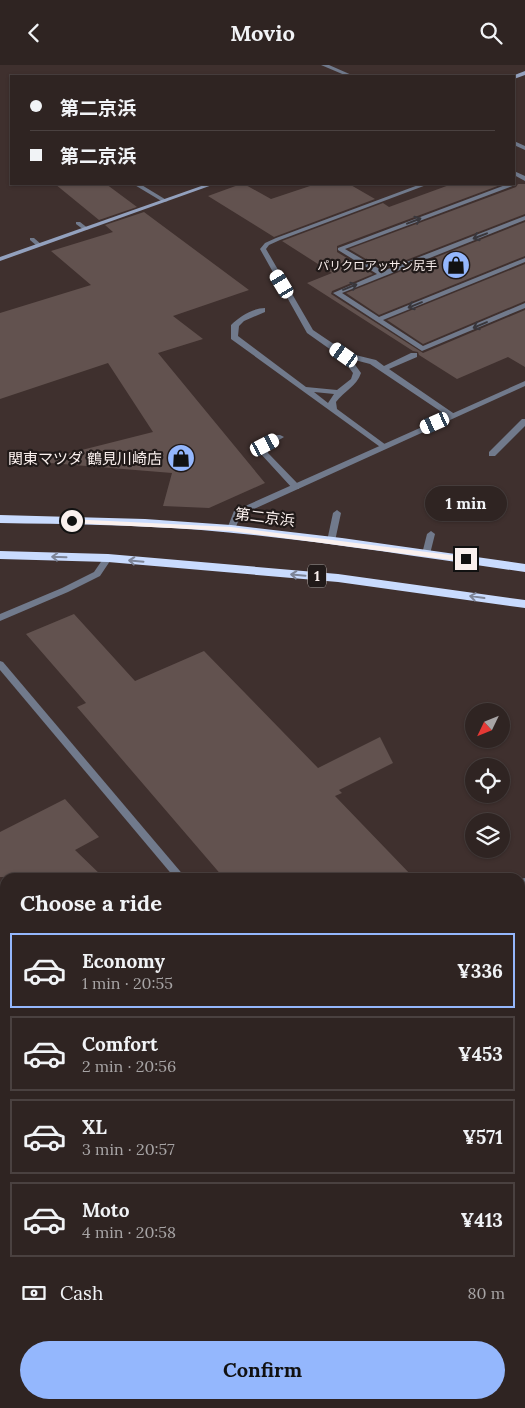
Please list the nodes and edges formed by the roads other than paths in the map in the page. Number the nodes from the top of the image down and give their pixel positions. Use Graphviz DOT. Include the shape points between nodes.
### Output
graph roads {
  1 [pos="324,65"];
  2 [pos="349,75"];
  3 [pos="138,185"];
  4 [pos="209,185"];
  5 [pos="423,185"];
  6 [pos="510,185"];
  7 [pos="165,201"];
  8 [pos="525,218"];
  9 [pos="78,223"];
  10 [pos="86,229"];
  11 [pos="32,239"];
  12 [pos="39,245"];
  13 [pos="0,259"];
  14 [pos="525,260"];
  15 [pos="382,275"];
  16 [pos="525,305"];
  17 [pos="262,310"];
  18 [pos="378,320"];
  19 [pos="344,355"];
  20 [pos="414,355"];
  21 [pos="383,369"];
  22 [pos="525,383"];
  23 [pos="304,389"];
  24 [pos="339,392"];
  25 [pos="333,410"];
  26 [pos="452,415"];
  27 [pos="525,421"];
  28 [pos="280,437"];
  29 [pos="383,447"];
  30 [pos="492,454"];
  31 [pos="296,487"];
  32 [pos="337,513"];
  33 [pos="0,519"];
  34 [pos="231,529"];
  35 [pos="431,534"];
  36 [pos="331,541"];
  37 [pos="426,554"];
  38 [pos="0,555"];
  39 [pos="108,558"];
  40 [pos="525,568"];
  41 [pos="525,604"];
  42 [pos="0,618"];
  43 [pos="0,664"];
  44 [pos="177,873"];
  1 -- 2 [label="street"];
  3 -- 7 [label="street"];
  4 -- 7 [label="street"];
  5 -- 19 [label="street" via="278,239 263,249 310,331"];
  15 -- 6 [label="street, one-way" via="340,249"];
  7 -- 10 [label="street"];
  8 -- 15 [label="street, one-way"];
  9 -- 10 [label="street"];
  10 -- 12 [label="street"];
  11 -- 12 [label="street"];
  12 -- 13 [label="street"];
  14 -- 18 [label="street, one-way"];
  18 -- 15 [label="street, one-way" via="336,293"];
  16 -- 18 [label="street, one-way" via="422,349"];
  17 -- 23 [label="street" via="241,319 235,325 234,337"];
  19 -- 21 [label="street" via="373,362"];
  19 -- 24 [label="street" via="357,373 355,380"];
  20 -- 21 [label="street"];
  21 -- 26 [label="street"];
  22 -- 26 [label="street"];
  23 -- 24 [label="street"];
  23 -- 25 [label="street"];
  24 -- 25 [label="street" via="332,402"];
  25 -- 29 [label="street"];
  26 -- 29 [label="street"];
  27 -- 30 [label="street"];
  28 -- 31 [label="street" via="265,445 264,453"];
  29 -- 31 [label="street"];
  31 -- 34 [label="street" via="237,513"];
  32 -- 36 [label="street"];
  33 -- 34 [label="highway, 第二京浜"];
  34 -- 36 [label="highway, 第二京浜"];
  35 -- 37 [label="street"];
  36 -- 37 [label="highway, 第二京浜"];
  37 -- 40 [label="highway, 第二京浜"];
  39 -- 38 [label="highway, 1, one-way"];
  41 -- 39 [label="highway, 1, one-way" via="338,578"];
  39 -- 42 [label="street" via="98,574"];
  43 -- 44 [label="street"];
}
